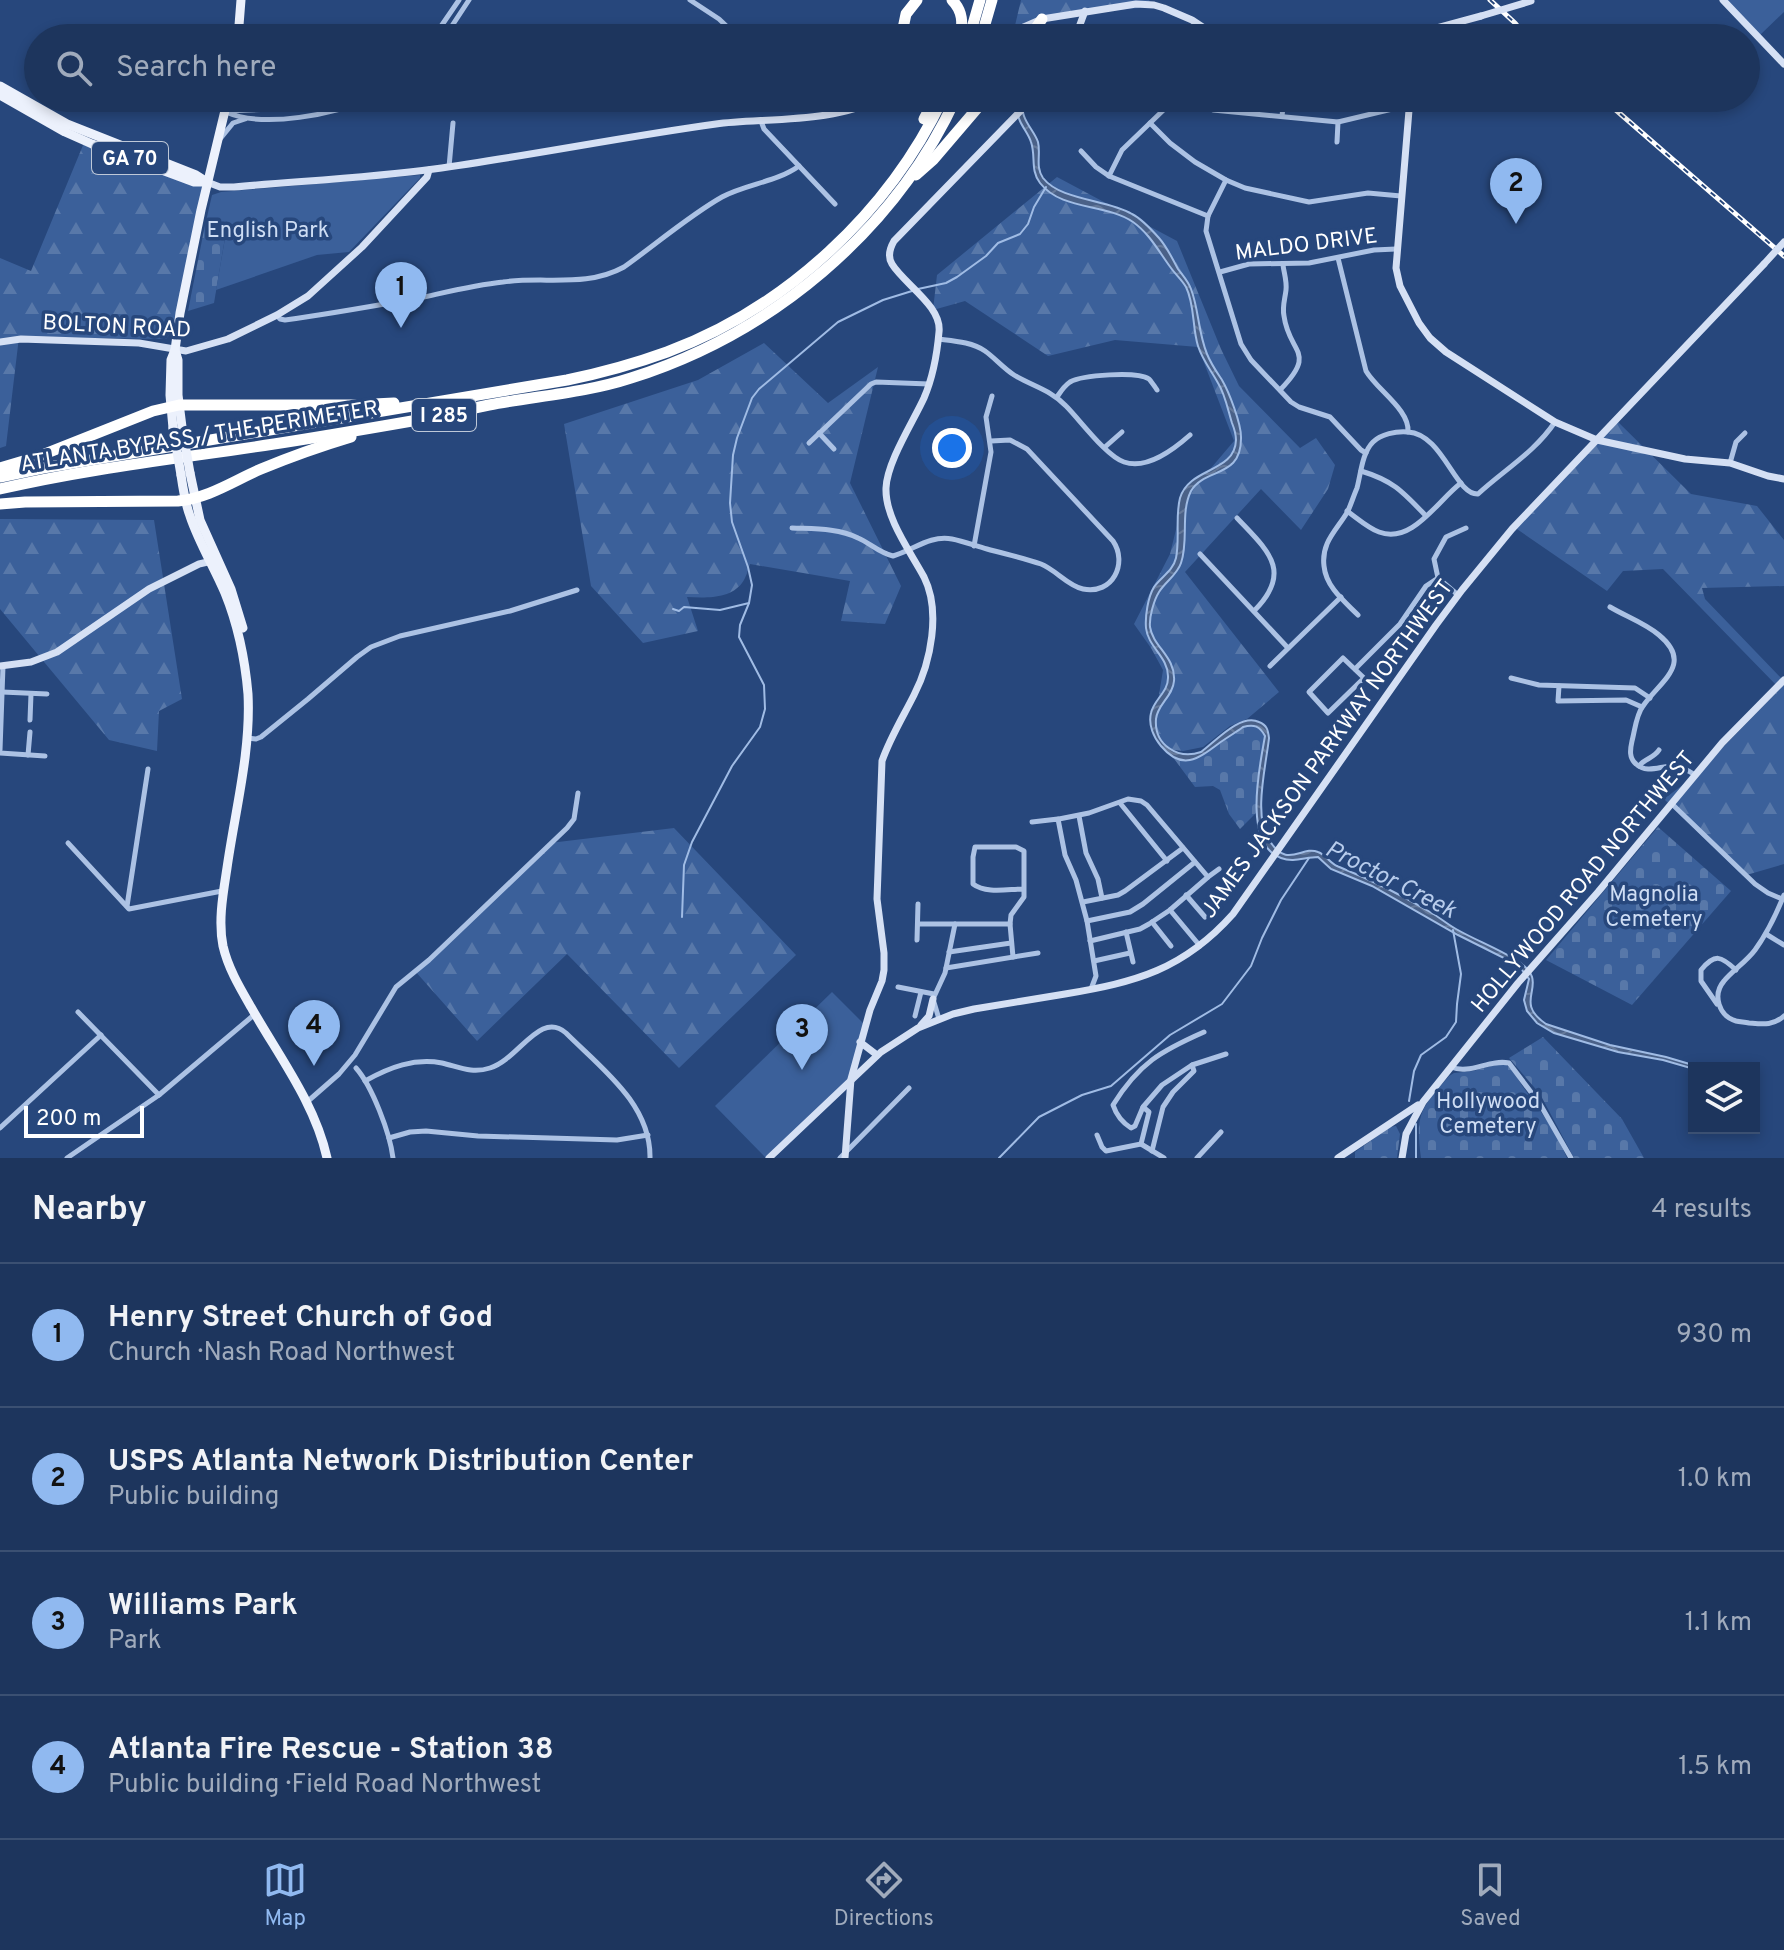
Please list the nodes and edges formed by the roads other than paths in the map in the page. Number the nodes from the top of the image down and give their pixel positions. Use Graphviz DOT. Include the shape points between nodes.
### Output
graph roads {
  1 [pos="241,0"];
  2 [pos="459,0"];
  3 [pos="469,0"];
  4 [pos="690,0"];
  5 [pos="917,0"];
  6 [pos="952,0"];
  7 [pos="980,0"];
  8 [pos="992,0"];
  9 [pos="1532,0"];
  10 [pos="1723,0"];
  11 [pos="1155,3"];
  12 [pos="1085,11"];
  13 [pos="1042,19"];
  14 [pos="239,24"];
  15 [pos="443,24"];
  16 [pos="453,24"];
  17 [pos="724,24"];
  18 [pos="904,24"];
  19 [pos="962,24"];
  20 [pos="973,24"];
  21 [pos="985,24"];
  22 [pos="1030,24"];
  23 [pos="1039,24"];
  24 [pos="1080,24"];
  25 [pos="1197,24"];
  26 [pos="1454,24"];
  27 [pos="1746,24"];
  28 [pos="1760,39"];
  29 [pos="1784,64"];
  30 [pos="0,86"];
  31 [pos="0,95"];
  32 [pos="24,100"];
  33 [pos="24,109"];
  34 [pos="30,112"];
  35 [pos="46,112"];
  36 [pos="225,112"];
  37 [pos="228,112"];
  38 [pos="330,112"];
  39 [pos="838,112"];
  40 [pos="927,112"];
  41 [pos="936,112"];
  42 [pos="949,112"];
  43 [pos="974,112"];
  44 [pos="1020,112"];
  45 [pos="1161,112"];
  46 [pos="1240,112"];
  47 [pos="1282,112"];
  48 [pos="1372,112"];
  49 [pos="1409,112"];
  50 [pos="1282,116"];
  51 [pos="246,119"];
  52 [pos="761,121"];
  53 [pos="1338,122"];
  54 [pos="453,123"];
  55 [pos="1150,123"];
  56 [pos="218,142"];
  57 [pos="1337,142"];
  58 [pos="1081,151"];
  59 [pos="799,166"];
  60 [pos="449,167"];
  61 [pos="429,170"];
  62 [pos="1109,176"];
  63 [pos="1226,180"];
  64 [pos="207,182"];
  65 [pos="903,186"];
  66 [pos="887,187"];
  67 [pos="1401,196"];
  68 [pos="835,204"];
  69 [pos="1208,216"];
  70 [pos="1784,242"];
  71 [pos="1396,249"];
  72 [pos="1338,258"];
  73 [pos="1283,265"];
  74 [pos="1220,272"];
  75 [pos="277,315"];
  76 [pos="938,339"];
  77 [pos="0,342"];
  78 [pos="175,350"];
  79 [pos="929,384"];
  80 [pos="1157,390"];
  81 [pos="1280,390"];
  82 [pos="992,396"];
  83 [pos="1057,397"];
  84 [pos="454,399"];
  85 [pos="179,402"];
  86 [pos="413,421"];
  87 [pos="1555,422"];
  88 [pos="1122,432"];
  89 [pos="1408,432"];
  90 [pos="819,433"];
  91 [pos="1745,433"];
  92 [pos="1190,435"];
  93 [pos="1597,440"];
  94 [pos="991,441"];
  95 [pos="809,443"];
  96 [pos="1105,447"];
  97 [pos="834,449"];
  98 [pos="1366,453"];
  99 [pos="1730,463"];
  100 [pos="0,468"];
  101 [pos="1361,471"];
  102 [pos="0,477"];
  103 [pos="1784,479"];
  104 [pos="1461,483"];
  105 [pos="0,489"];
  106 [pos="190,502"];
  107 [pos="0,504"];
  108 [pos="1347,511"];
  109 [pos="1426,516"];
  110 [pos="1237,518"];
  111 [pos="792,528"];
  112 [pos="1466,528"];
  113 [pos="974,546"];
  114 [pos="909,550"];
  115 [pos="1200,554"];
  116 [pos="214,561"];
  117 [pos="1438,578"];
  118 [pos="577,590"];
  119 [pos="1458,595"];
  120 [pos="1341,597"];
  121 [pos="1610,607"];
  122 [pos="1254,611"];
  123 [pos="1358,615"];
  124 [pos="1288,648"];
  125 [pos="1,666"];
  126 [pos="1270,666"];
  127 [pos="1355,669"];
  128 [pos="1511,678"];
  129 [pos="1784,680"];
  130 [pos="1559,686"];
  131 [pos="2,692"];
  132 [pos="31,694"];
  133 [pos="47,694"];
  134 [pos="1650,698"];
  135 [pos="1642,707"];
  136 [pos="30,720"];
  137 [pos="30,732"];
  138 [pos="248,738"];
  139 [pos="1659,750"];
  140 [pos="0,751"];
  141 [pos="28,755"];
  142 [pos="45,756"];
  143 [pos="1639,766"];
  144 [pos="148,769"];
  145 [pos="1695,775"];
  146 [pos="578,793"];
  147 [pos="1120,803"];
  148 [pos="1671,804"];
  149 [pos="1079,816"];
  150 [pos="1058,819"];
  151 [pos="1032,822"];
  152 [pos="68,843"];
  153 [pos="1183,848"];
  154 [pos="1167,861"];
  155 [pos="1195,862"];
  156 [pos="1219,869"];
  157 [pos="1208,877"];
  158 [pos="1024,889"];
  159 [pos="223,890"];
  160 [pos="1186,895"];
  161 [pos="1783,897"];
  162 [pos="1102,898"];
  163 [pos="1083,902"];
  164 [pos="918,904"];
  165 [pos="127,907"];
  166 [pos="1170,910"];
  167 [pos="1205,917"];
  168 [pos="1087,921"];
  169 [pos="1152,922"];
  170 [pos="918,924"];
  171 [pos="955,924"];
  172 [pos="1010,924"];
  173 [pos="1126,932"];
  174 [pos="1766,934"];
  175 [pos="917,940"];
  176 [pos="1090,941"];
  177 [pos="1011,943"];
  178 [pos="1784,945"];
  179 [pos="1171,946"];
  180 [pos="1200,946"];
  181 [pos="949,952"];
  182 [pos="1038,953"];
  183 [pos="1130,953"];
  184 [pos="1013,957"];
  185 [pos="1094,961"];
  186 [pos="1133,962"];
  187 [pos="946,968"];
  188 [pos="1736,970"];
  189 [pos="1096,976"];
  190 [pos="1111,986"];
  191 [pos="898,987"];
  192 [pos="1091,990"];
  193 [pos="921,992"];
  194 [pos="934,996"];
  195 [pos="1719,1007"];
  196 [pos="78,1012"];
  197 [pos="255,1014"];
  198 [pos="915,1016"];
  199 [pos="1784,1016"];
  200 [pos="939,1019"];
  201 [pos="918,1028"];
  202 [pos="1204,1032"];
  203 [pos="101,1035"];
  204 [pos="860,1042"];
  205 [pos="1226,1054"];
  206 [pos="877,1055"];
  207 [pos="1192,1065"];
  208 [pos="1451,1067"];
  209 [pos="356,1068"];
  210 [pos="851,1079"];
  211 [pos="365,1081"];
  212 [pos="909,1088"];
  213 [pos="159,1095"];
  214 [pos="306,1102"];
  215 [pos="1423,1102"];
  216 [pos="826,1103"];
  217 [pos="848,1107"];
  218 [pos="1143,1107"];
  219 [pos="1397,1120"];
  220 [pos="0,1128"];
  221 [pos="1221,1132"];
  222 [pos="1406,1134"];
  223 [pos="648,1135"];
  224 [pos="1097,1135"];
  225 [pos="389,1138"];
  226 [pos="1141,1144"];
  227 [pos="1154,1148"];
  228 [pos="843,1156"];
  229 [pos="67,1158"];
  230 [pos="327,1158"];
  231 [pos="393,1158"];
  232 [pos="650,1158"];
  233 [pos="769,1158"];
  234 [pos="1164,1158"];
  235 [pos="1197,1158"];
  236 [pos="1338,1158"];
  237 [pos="1402,1158"];
  238 [pos="1571,1158"];
  1 -- 14 [label="main road"];
  2 -- 15 [label="street"];
  3 -- 16 [label="street"];
  4 -- 17 [label="street"];
  5 -- 18 [label="highway"];
  6 -- 19 [label="highway"];
  7 -- 20 [label="highway"];
  8 -- 21 [label="highway"];
  9 -- 26 [label="street, bridge"];
  10 -- 27 [label="street"];
  11 -- 12 [label="street"];
  11 -- 25 [label="street"];
  12 -- 13 [label="street"];
  12 -- 24 [label="street"];
  13 -- 22 [label="street"];
  13 -- 23 [label="highway"];
  28 -- 29 [label="street"];
  30 -- 32 [label="main road, GA 70"];
  31 -- 33 [label="main road, GA 70"];
  34 -- 64 [label="main road, GA 70" via="92,144 194,182"];
  35 -- 64 [label="main road, GA 70"];
  36 -- 56 [label="main road"];
  37 -- 51 [label="street"];
  38 -- 51 [label="street"];
  39 -- 52 [label="street"];
  40 -- 66 [label="highway"];
  41 -- 66 [label="highway, ATLANTA BYPASS / THE PERIMETER / I 285"];
  42 -- 65 [label="highway, ATLANTA BYPASS / THE PERIMETER / I 285"];
  43 -- 65 [label="highway"];
  44 -- 76 [label="street" via="890,247 891,263 937,319"];
  45 -- 55 [label="street"];
  46 -- 50 [label="street"];
  47 -- 50 [label="street"];
  48 -- 53 [label="street"];
  49 -- 67 [label="street"];
  50 -- 53 [label="street"];
  51 -- 56 [label="street" via="233,123"];
  52 -- 59 [label="street"];
  52 -- 60 [label="street" via="655,132"];
  53 -- 57 [label="street"];
  54 -- 60 [label="street"];
  55 -- 62 [label="street" via="1122,150"];
  55 -- 63 [label="street" via="1183,153"];
  56 -- 64 [label="main road"];
  58 -- 62 [label="street"];
  59 -- 68 [label="street"];
  59 -- 75 [label="street" via="722,197 609,274 576,281 503,282 285,320"];
  60 -- 61 [label="street"];
  61 -- 64 [label="street" via="234,187"];
  61 -- 75 [label="street, BOLTON ROAD" via="362,247 308,296"];
  62 -- 69 [label="street"];
  63 -- 67 [label="street" via="1301,201 1368,193"];
  63 -- 69 [label="street"];
  64 -- 78 [label="main road"];
  65 -- 86 [label="highway, ATLANTA BYPASS / THE PERIMETER / I 285" via="865,232 813,280 714,344 628,379"];
  66 -- 84 [label="highway, ATLANTA BYPASS / THE PERIMETER / I 285" via="847,234 802,274 713,332 604,372"];
  67 -- 71 [label="street"];
  69 -- 74 [label="street" via="1206,231"];
  70 -- 93 [label="street, JAMES JACKSON PARKWAY NORTHWEST, bridge"];
  71 -- 72 [label="street, MALDO DRIVE"];
  71 -- 87 [label="street" via="1400,286 1430,338"];
  72 -- 73 [label="street, MALDO DRIVE"];
  72 -- 89 [label="street" via="1366,371 1403,414"];
  73 -- 74 [label="street, MALDO DRIVE" via="1249,264"];
  73 -- 81 [label="street" via="1284,318 1299,359"];
  74 -- 81 [label="street" via="1241,344"];
  75 -- 78 [label="street, BOLTON ROAD" via="228,339"];
  76 -- 79 [label="street"];
  76 -- 83 [label="street" via="981,348 1015,376"];
  77 -- 78 [label="street, BOLTON ROAD" via="139,343"];
  78 -- 85 [label="main road" via="171,360"];
  79 -- 90 [label="street" via="871,384"];
  79 -- 114 [label="street" via="887,480 887,500"];
  80 -- 83 [label="street" via="1144,377 1085,377 1067,384"];
  81 -- 98 [label="street" via="1299,407 1330,417"];
  82 -- 94 [label="street" via="986,417"];
  83 -- 96 [label="street"];
  84 -- 85 [label="highway" via="354,405"];
  84 -- 102 [label="highway, ATLANTA BYPASS / THE PERIMETER / I 285"];
  85 -- 100 [label="highway"];
  85 -- 106 [label="main road, bridge"];
  86 -- 105 [label="highway, ATLANTA BYPASS / THE PERIMETER / I 285"];
  86 -- 106 [label="highway" via="321,446"];
  87 -- 93 [label="street"];
  87 -- 104 [label="street" via="1519,461 1475,495"];
  88 -- 96 [label="street"];
  89 -- 98 [label="street" via="1381,437"];
  89 -- 104 [label="street" via="1432,443"];
  90 -- 95 [label="street"];
  90 -- 97 [label="street"];
  91 -- 99 [label="street" via="1736,442"];
  92 -- 96 [label="street" via="1164,455 1140,463 1121,461"];
  93 -- 99 [label="street"];
  93 -- 119 [label="street, JAMES JACKSON PARKWAY NORTHWEST"];
  94 -- 113 [label="street"];
  94 -- 113 [label="street" via="1010,440 1027,449 1113,541 1119,564 1108,584 1086,590 1042,565"];
  98 -- 101 [label="street"];
  99 -- 103 [label="street"];
  101 -- 108 [label="street"];
  101 -- 109 [label="street" via="1394,484"];
  104 -- 109 [label="street"];
  106 -- 107 [label="highway"];
  106 -- 116 [label="main road"];
  108 -- 109 [label="street" via="1389,535 1408,531"];
  108 -- 120 [label="street" via="1323,556 1327,579"];
  110 -- 122 [label="street" via="1266,548 1274,566 1271,590"];
  111 -- 114 [label="street" via="836,531 893,556"];
  112 -- 117 [label="street" via="1446,537 1436,553"];
  113 -- 114 [label="street" via="940,538"];
  114 -- 204 [label="street" via="930,593 933,626 920,682 882,761 877,899 884,970"];
  115 -- 122 [label="street"];
  116 -- 125 [label="street" via="149,589 57,652"];
  116 -- 138 [label="main road" via="241,647"];
  117 -- 119 [label="street"];
  117 -- 127 [label="street"];
  118 -- 138 [label="street" via="371,647 261,737"];
  119 -- 180 [label="street, JAMES JACKSON PARKWAY NORTHWEST" via="1233,914"];
  120 -- 123 [label="street"];
  120 -- 124 [label="street"];
  121 -- 134 [label="street" via="1657,633 1675,655 1672,670"];
  122 -- 124 [label="street"];
  124 -- 126 [label="street"];
  125 -- 131 [label="street"];
  127 -- 127 [label="street" via="1343,658 1309,692 1328,713 1364,678"];
  128 -- 130 [label="street"];
  129 -- 145 [label="street, HOLLYWOOD ROAD NORTHWEST"];
  130 -- 134 [label="street" via="1635,688"];
  130 -- 135 [label="street" via="1558,701 1626,700"];
  131 -- 132 [label="street"];
  131 -- 140 [label="street"];
  132 -- 133 [label="street"];
  132 -- 136 [label="street"];
  134 -- 135 [label="street"];
  135 -- 143 [label="street" via="1630,750"];
  137 -- 141 [label="street"];
  138 -- 159 [label="main road"];
  139 -- 143 [label="street"];
  140 -- 141 [label="street"];
  141 -- 142 [label="street"];
  143 -- 145 [label="street" via="1671,766"];
  144 -- 165 [label="street"];
  145 -- 148 [label="street, HOLLYWOOD ROAD NORTHWEST"];
  146 -- 214 [label="street" via="567,828 396,987 355,1055"];
  147 -- 149 [label="street"];
  147 -- 153 [label="street" via="1133,799 1147,805"];
  147 -- 154 [label="street"];
  148 -- 161 [label="street" via="1755,884"];
  148 -- 208 [label="street, HOLLYWOOD ROAD NORTHWEST"];
  149 -- 150 [label="street"];
  149 -- 162 [label="street"];
  150 -- 151 [label="street"];
  150 -- 163 [label="street"];
  152 -- 165 [label="street"];
  153 -- 154 [label="street"];
  153 -- 155 [label="street"];
  154 -- 162 [label="street" via="1125,891"];
  155 -- 157 [label="street"];
  155 -- 168 [label="street" via="1130,912"];
  156 -- 157 [label="street"];
  157 -- 160 [label="street"];
  158 -- 158 [label="street" via="1021,848 975,847 976,887"];
  158 -- 172 [label="street"];
  159 -- 165 [label="street"];
  159 -- 197 [label="main road" via="223,947"];
  160 -- 166 [label="street"];
  160 -- 167 [label="street"];
  161 -- 174 [label="street"];
  162 -- 163 [label="street"];
  163 -- 168 [label="street"];
  164 -- 170 [label="street"];
  166 -- 169 [label="street"];
  166 -- 180 [label="street"];
  168 -- 176 [label="street"];
  169 -- 173 [label="street"];
  169 -- 179 [label="street"];
  170 -- 171 [label="street"];
  170 -- 175 [label="street"];
  171 -- 172 [label="street"];
  171 -- 181 [label="street"];
  172 -- 177 [label="street"];
  173 -- 176 [label="street"];
  173 -- 183 [label="street"];
  174 -- 178 [label="street"];
  174 -- 188 [label="street"];
  176 -- 185 [label="street"];
  177 -- 181 [label="street"];
  177 -- 184 [label="street"];
  180 -- 190 [label="street, JAMES JACKSON PARKWAY NORTHWEST" via="1158,971"];
  181 -- 187 [label="street"];
  182 -- 184 [label="street"];
  183 -- 185 [label="street"];
  183 -- 186 [label="street"];
  184 -- 187 [label="street"];
  185 -- 189 [label="street"];
  187 -- 194 [label="street"];
  188 -- 195 [label="street" via="1720,988"];
  188 -- 195 [label="street" via="1718,958 1701,970 1701,981"];
  189 -- 190 [label="street"];
  189 -- 192 [label="street"];
  190 -- 192 [label="street, JAMES JACKSON PARKWAY NORTHWEST"];
  191 -- 193 [label="street"];
  192 -- 200 [label="street, JAMES JACKSON PARKWAY NORTHWEST"];
  193 -- 194 [label="street"];
  193 -- 198 [label="street"];
  194 -- 200 [label="street"];
  194 -- 201 [label="street" via="929,1016"];
  195 -- 199 [label="street" via="1735,1021 1764,1025"];
  196 -- 203 [label="street"];
  197 -- 213 [label="street"];
  197 -- 214 [label="main road"];
  200 -- 201 [label="street, JAMES JACKSON PARKWAY NORTHWEST"];
  201 -- 206 [label="street, JAMES JACKSON PARKWAY NORTHWEST"];
  202 -- 218 [label="street" via="1149,1061 1113,1105 1131,1128"];
  203 -- 213 [label="street"];
  203 -- 220 [label="street"];
  204 -- 206 [label="street"];
  204 -- 210 [label="street"];
  205 -- 207 [label="street"];
  206 -- 210 [label="street, JAMES JACKSON PARKWAY NORTHWEST"];
  207 -- 218 [label="street" via="1162,1085"];
  207 -- 227 [label="street" via="1194,1071 1163,1107"];
  208 -- 215 [label="street, HOLLYWOOD ROAD NORTHWEST"];
  208 -- 238 [label="street" via="1509,1063"];
  209 -- 211 [label="street"];
  210 -- 216 [label="street, JAMES JACKSON PARKWAY NORTHWEST"];
  210 -- 217 [label="street"];
  211 -- 223 [label="street" via="414,1062 471,1071 493,1067 553,1026 626,1094"];
  211 -- 225 [label="street"];
  212 -- 228 [label="street"];
  213 -- 229 [label="street"];
  214 -- 230 [label="main road"];
  215 -- 219 [label="street"];
  215 -- 222 [label="street, HOLLYWOOD ROAD NORTHWEST"];
  216 -- 217 [label="street"];
  216 -- 233 [label="street, JAMES JACKSON PARKWAY NORTHWEST"];
  217 -- 228 [label="street"];
  218 -- 226 [label="street" via="1149,1112"];
  219 -- 222 [label="street"];
  219 -- 236 [label="street"];
  221 -- 235 [label="street"];
  222 -- 237 [label="street, HOLLYWOOD ROAD NORTHWEST"];
  223 -- 225 [label="street" via="617,1140 426,1131"];
  223 -- 232 [label="street"];
  224 -- 226 [label="street" via="1106,1151"];
  225 -- 231 [label="street"];
  226 -- 227 [label="street"];
  227 -- 234 [label="street"];
}
